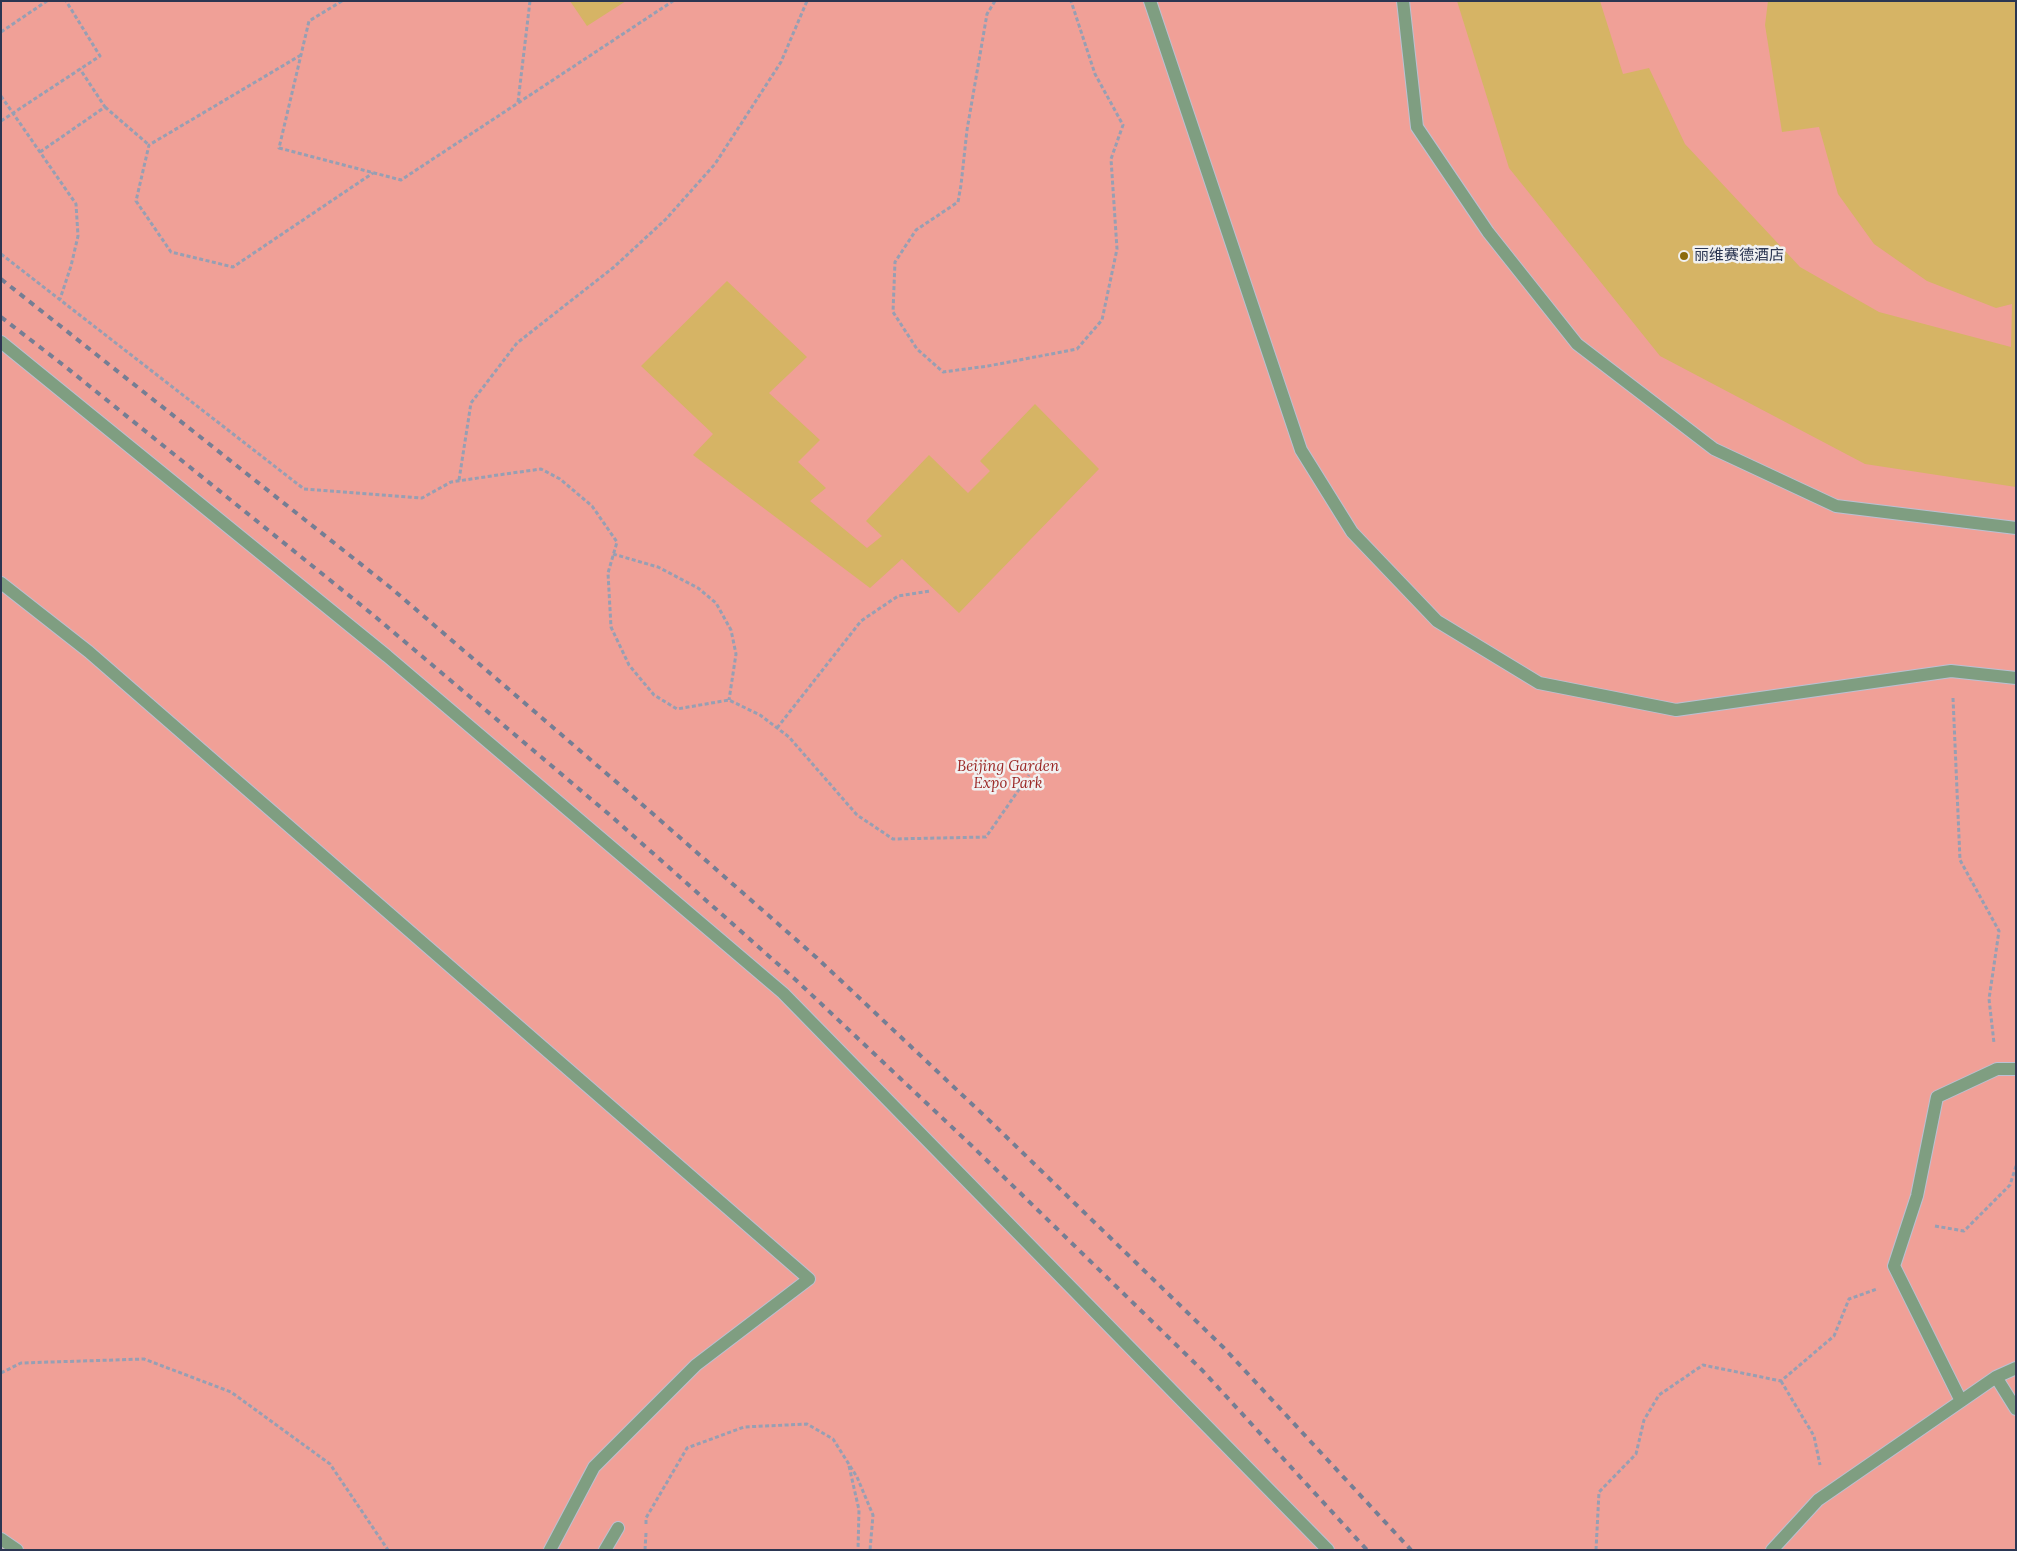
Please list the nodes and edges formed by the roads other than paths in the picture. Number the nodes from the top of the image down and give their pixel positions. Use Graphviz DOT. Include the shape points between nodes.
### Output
graph roads {
  1 [pos="1150,1"];
  2 [pos="1403,1"];
  3 [pos="1,342"];
  4 [pos="2016,528"];
  5 [pos="1,584"];
  6 [pos="2016,678"];
  7 [pos="2016,1070"];
  8 [pos="2016,1368"];
  9 [pos="1996,1377"];
  10 [pos="1961,1401"];
  11 [pos="2016,1409"];
  12 [pos="618,1528"];
  13 [pos="1,1539"];
  14 [pos="17,1550"];
  15 [pos="550,1550"];
  16 [pos="604,1550"];
  17 [pos="1328,1550"];
  18 [pos="1772,1550"];
  1 -- 6 [label="street" via="1301,450 1352,532 1437,621 1538,683 1676,710 1951,671"];
  2 -- 4 [label="street" via="1417,127 1488,232 1577,344 1714,449 1836,506"];
  3 -- 17 [label="street" via="387,656 783,993"];
  5 -- 15 [label="street" via="89,652 809,1279 696,1365 594,1467"];
  7 -- 10 [label="street" via="1997,1068 1937,1097 1917,1196 1894,1266"];
  8 -- 9 [label="street"];
  9 -- 10 [label="street"];
  9 -- 11 [label="street"];
  10 -- 18 [label="street" via="1818,1500"];
  12 -- 16 [label="street"];
  13 -- 14 [label="street"];
}
